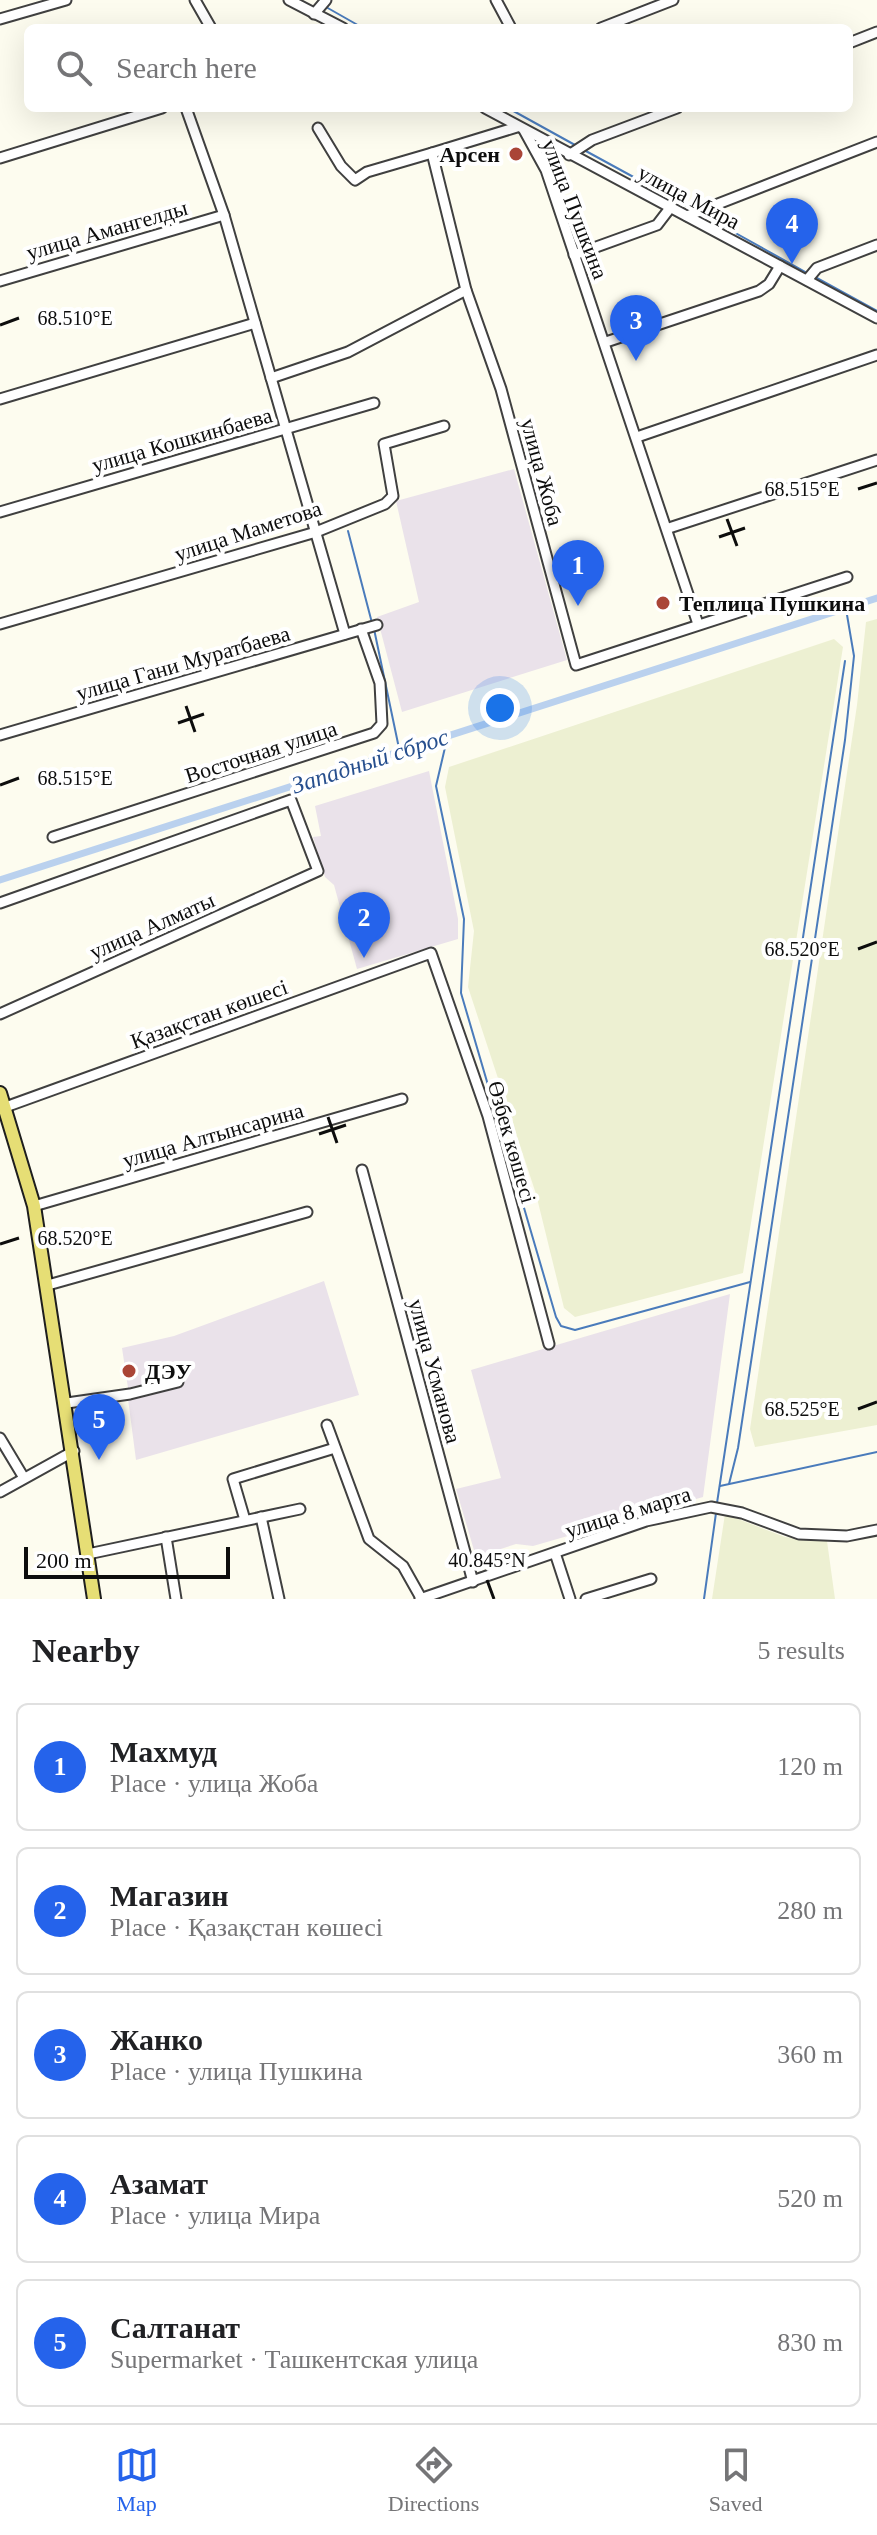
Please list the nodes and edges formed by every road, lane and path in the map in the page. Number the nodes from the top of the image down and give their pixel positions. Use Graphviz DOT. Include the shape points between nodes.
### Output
graph roads {
  1 [pos="66,0"];
  2 [pos="195,0"];
  3 [pos="289,0"];
  4 [pos="326,0"];
  5 [pos="496,0"];
  6 [pos="673,0"];
  7 [pos="314,14"];
  8 [pos="0,19"];
  9 [pos="209,24"];
  10 [pos="335,24"];
  11 [pos="509,24"];
  12 [pos="611,24"];
  13 [pos="877,32"];
  14 [pos="853,41"];
  15 [pos="149,112"];
  16 [pos="187,112"];
  17 [pos="492,112"];
  18 [pos="666,112"];
  19 [pos="318,128"];
  20 [pos="521,128"];
  21 [pos="877,142"];
  22 [pos="432,153"];
  23 [pos="569,155"];
  24 [pos="0,158"];
  25 [pos="670,208"];
  26 [pos="224,215"];
  27 [pos="687,216"];
  28 [pos="877,245"];
  29 [pos="574,255"];
  30 [pos="780,266"];
  31 [pos="807,280"];
  32 [pos="0,281"];
  33 [pos="466,290"];
  34 [pos="877,318"];
  35 [pos="255,323"];
  36 [pos="606,342"];
  37 [pos="877,355"];
  38 [pos="271,378"];
  39 [pos="0,399"];
  40 [pos="374,403"];
  41 [pos="444,426"];
  42 [pos="285,428"];
  43 [pos="637,437"];
  44 [pos="877,460"];
  45 [pos="0,512"];
  46 [pos="669,528"];
  47 [pos="316,532"];
  48 [pos="847,577"];
  49 [pos="0,624"];
  50 [pos="698,624"];
  51 [pos="377,625"];
  52 [pos="361,629"];
  53 [pos="345,634"];
  54 [pos="0,735"];
  55 [pos="53,837"];
  56 [pos="0,903"];
  57 [pos="431,953"];
  58 [pos="0,1014"];
  59 [pos="0,1093"];
  60 [pos="402,1099"];
  61 [pos="3,1108"];
  62 [pos="362,1170"];
  63 [pos="34,1206"];
  64 [pos="307,1212"];
  65 [pos="48,1285"];
  66 [pos="549,1344"];
  67 [pos="178,1382"];
  68 [pos="67,1403"];
  69 [pos="327,1425"];
  70 [pos="0,1438"];
  71 [pos="335,1448"];
  72 [pos="74,1451"];
  73 [pos="24,1478"];
  74 [pos="0,1492"];
  75 [pos="300,1509"];
  76 [pos="261,1517"];
  77 [pos="245,1520"];
  78 [pos="877,1530"];
  79 [pos="166,1537"];
  80 [pos="555,1553"];
  81 [pos="88,1554"];
  82 [pos="651,1579"];
  83 [pos="473,1582"];
  84 [pos="434,1597"];
  85 [pos="94,1599"];
  86 [pos="176,1599"];
  87 [pos="279,1599"];
  88 [pos="420,1599"];
  89 [pos="570,1599"];
  90 [pos="586,1599"];
  1 -- 8 [label="street"];
  2 -- 9 [label="street"];
  3 -- 7 [label="street"];
  4 -- 7 [label="street"];
  5 -- 11 [label="street"];
  6 -- 12 [label="street"];
  7 -- 10 [label="street"];
  13 -- 14 [label="street"];
  15 -- 24 [label="street"];
  16 -- 26 [label="street"];
  17 -- 20 [label="street, улица Мира"];
  18 -- 23 [label="street" via="592,140"];
  19 -- 22 [label="street" via="355,180"];
  20 -- 22 [label="street"];
  20 -- 23 [label="street, улица Мира"];
  20 -- 29 [label="street, улица Пушкина" via="546,170"];
  21 -- 27 [label="street"];
  22 -- 33 [label="street, улица Жоба"];
  23 -- 25 [label="street, улица Мира"];
  25 -- 27 [label="street, улица Мира"];
  25 -- 29 [label="street" via="657,225"];
  26 -- 32 [label="street, улица Амангелды"];
  26 -- 35 [label="street"];
  27 -- 30 [label="street, улица Мира"];
  28 -- 31 [label="street" via="817,268"];
  29 -- 36 [label="street, улица Пушкина"];
  30 -- 31 [label="street, улица Мира"];
  30 -- 36 [label="street" via="759,291"];
  31 -- 34 [label="street, улица Мира"];
  33 -- 38 [label="street" via="348,352"];
  33 -- 50 [label="street, улица Жоба" via="501,389 576,665"];
  35 -- 38 [label="street"];
  35 -- 39 [label="street"];
  36 -- 43 [label="street, улица Пушкина"];
  37 -- 43 [label="street"];
  38 -- 42 [label="street"];
  40 -- 42 [label="street, улица Кошкинбаева"];
  41 -- 47 [label="street, улица Маметова" via="384,444 393,496"];
  42 -- 45 [label="street, улица Кошкинбаева"];
  42 -- 47 [label="street"];
  43 -- 46 [label="street, улица Пушкина"];
  44 -- 46 [label="street"];
  46 -- 50 [label="street, улица Пушкина"];
  47 -- 49 [label="street, улица Маметова"];
  47 -- 53 [label="street"];
  48 -- 50 [label="street"];
  51 -- 52 [label="street, улица Гани Муратбаева"];
  52 -- 53 [label="street, улица Гани Муратбаева"];
  52 -- 55 [label="street, Восточная улица" via="380,683 382,724 374,733"];
  53 -- 54 [label="street, улица Гани Муратбаева"];
  56 -- 58 [label="street, улица Алматы" via="291,800 318,871"];
  57 -- 61 [label="street, Қазақстан көшесі"];
  57 -- 66 [label="street, Өзбек көшесі" via="488,1116"];
  59 -- 61 [label="main road"];
  60 -- 63 [label="street, улица Алтынсарина"];
  61 -- 63 [label="main road"];
  62 -- 83 [label="street, улица Усманова"];
  63 -- 65 [label="main road"];
  64 -- 65 [label="street"];
  65 -- 68 [label="main road"];
  67 -- 68 [label="street"];
  68 -- 72 [label="main road"];
  69 -- 71 [label="street"];
  70 -- 73 [label="street"];
  71 -- 77 [label="street" via="233,1479"];
  71 -- 88 [label="street" via="369,1539 403,1566"];
  72 -- 73 [label="street"];
  72 -- 81 [label="main road"];
  73 -- 74 [label="street"];
  75 -- 76 [label="street"];
  76 -- 77 [label="street"];
  76 -- 87 [label="street"];
  77 -- 79 [label="street"];
  78 -- 80 [label="street, улица 8 марта" via="847,1536 799,1534 711,1507 646,1521"];
  79 -- 81 [label="street"];
  79 -- 86 [label="street"];
  80 -- 83 [label="street, улица 8 марта"];
  80 -- 89 [label="street"];
  81 -- 85 [label="main road"];
  82 -- 90 [label="street"];
  83 -- 84 [label="street, улица 8 марта"];
  84 -- 88 [label="street, улица 8 марта"];
}
